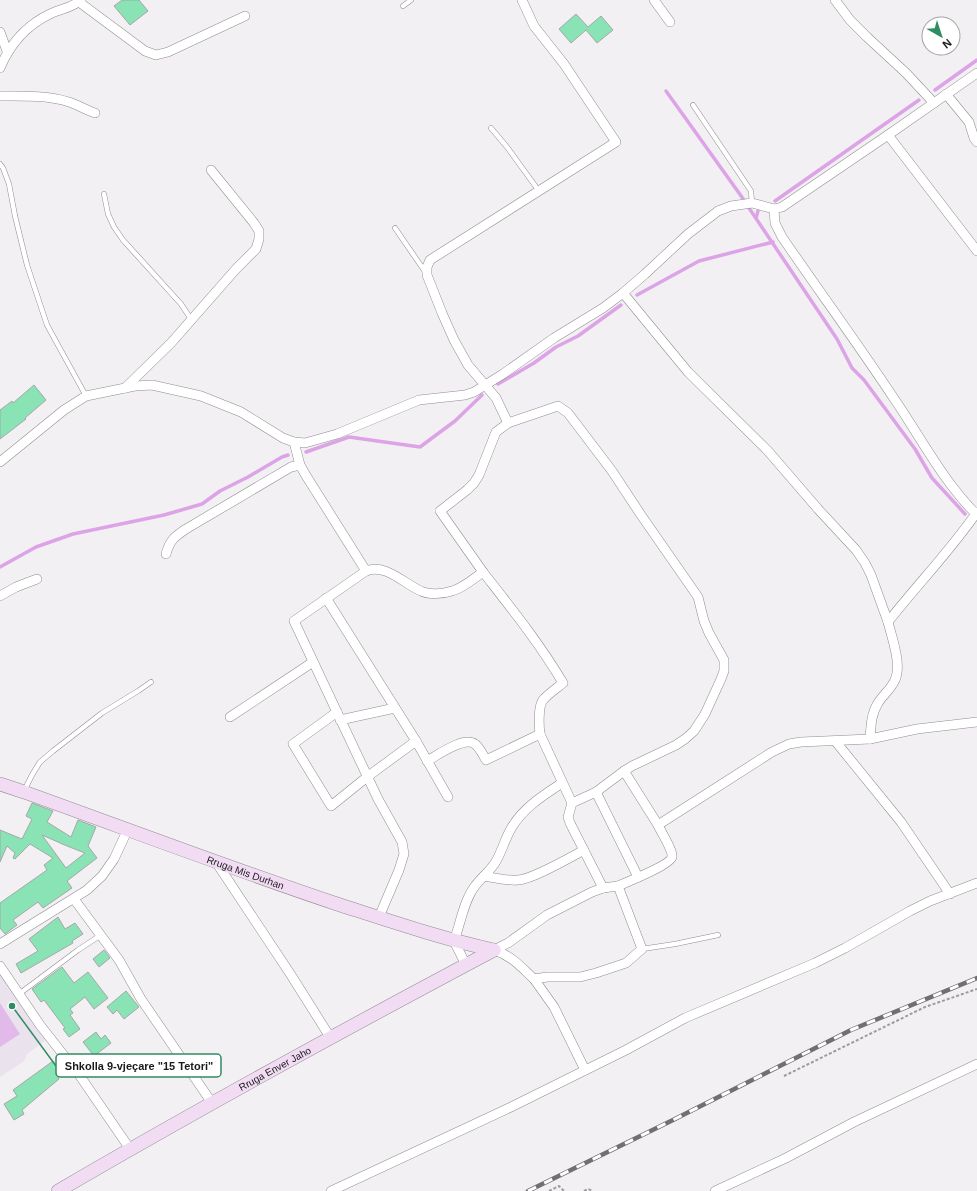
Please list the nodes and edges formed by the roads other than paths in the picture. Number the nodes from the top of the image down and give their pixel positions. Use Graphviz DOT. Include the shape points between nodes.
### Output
graph roads {
  1 [pos="411,0"];
  2 [pos="522,0"];
  3 [pos="654,0"];
  4 [pos="835,0"];
  5 [pos="80,1"];
  6 [pos="403,6"];
  7 [pos="245,16"];
  8 [pos="670,22"];
  9 [pos="0,32"];
  10 [pos="7,52"];
  11 [pos="0,68"];
  12 [pos="977,73"];
  13 [pos="946,94"];
  14 [pos="0,96"];
  15 [pos="934,103"];
  16 [pos="693,105"];
  17 [pos="95,113"];
  18 [pos="491,128"];
  19 [pos="888,135"];
  20 [pos="977,142"];
  21 [pos="0,164"];
  22 [pos="211,170"];
  23 [pos="539,191"];
  24 [pos="104,194"];
  25 [pos="752,203"];
  26 [pos="774,209"];
  27 [pos="394,228"];
  28 [pos="977,252"];
  29 [pos="427,275"];
  30 [pos="623,293"];
  31 [pos="191,319"];
  32 [pos="485,385"];
  33 [pos="125,388"];
  34 [pos="86,396"];
  35 [pos="508,423"];
  36 [pos="294,442"];
  37 [pos="0,462"];
  38 [pos="300,465"];
  39 [pos="977,513"];
  40 [pos="166,554"];
  41 [pos="366,571"];
  42 [pos="483,572"];
  43 [pos="37,579"];
  44 [pos="0,596"];
  45 [pos="326,598"];
  46 [pos="888,622"];
  47 [pos="313,662"];
  48 [pos="151,682"];
  49 [pos="395,708"];
  50 [pos="338,716"];
  51 [pos="230,717"];
  52 [pos="977,722"];
  53 [pos="540,734"];
  54 [pos="870,739"];
  55 [pos="416,741"];
  56 [pos="836,742"];
  57 [pos="427,761"];
  58 [pos="624,771"];
  59 [pos="367,776"];
  60 [pos="562,783"];
  61 [pos="0,784"];
  62 [pos="24,792"];
  63 [pos="596,792"];
  64 [pos="448,797"];
  65 [pos="572,803"];
  66 [pos="658,825"];
  67 [pos="128,829"];
  68 [pos="584,850"];
  69 [pos="216,862"];
  70 [pos="484,876"];
  71 [pos="638,877"];
  72 [pos="977,883"];
  73 [pos="618,886"];
  74 [pos="603,888"];
  75 [pos="950,894"];
  76 [pos="74,900"];
  77 [pos="379,917"];
  78 [pos="101,935"];
  79 [pos="718,935"];
  80 [pos="454,941"];
  81 [pos="0,944"];
  82 [pos="642,949"];
  83 [pos="494,950"];
  84 [pos="466,965"];
  85 [pos="0,966"];
  86 [pos="534,979"];
  87 [pos="19,994"];
  88 [pos="330,1037"];
  89 [pos="977,1064"];
  90 [pos="585,1070"];
  91 [pos="212,1103"];
  92 [pos="130,1149"];
  93 [pos="58,1191"];
  94 [pos="331,1191"];
  95 [pos="716,1191"];
  1 -- 6 [label="lane"];
  2 -- 23 [label="street" via="534,26 564,64 616,142"];
  3 -- 8 [label="street"];
  4 -- 15 [label="street" via="850,20"];
  5 -- 7 [label="street" via="145,51 156,55 168,52"];
  5 -- 10 [label="street" via="38,21 26,30"];
  9 -- 10 [label="street"];
  10 -- 11 [label="street"];
  12 -- 13 [label="street"];
  13 -- 15 [label="street"];
  13 -- 20 [label="street" via="969,122"];
  14 -- 17 [label="street" via="51,98"];
  15 -- 19 [label="street"];
  16 -- 25 [label="lane" via="752,191"];
  18 -- 23 [label="lane"];
  19 -- 26 [label="street" via="782,207"];
  19 -- 28 [label="street"];
  21 -- 34 [label="lane" via="9,184 27,265 47,325"];
  22 -- 31 [label="street" via="254,223 259,231 259,239 256,249"];
  23 -- 29 [label="street" via="430,260"];
  24 -- 31 [label="lane" via="108,214 123,240"];
  25 -- 26 [label="street"];
  25 -- 30 [label="street" via="731,206 709,217"];
  26 -- 39 [label="street" via="775,223 782,236 891,393 949,484"];
  27 -- 29 [label="lane"];
  29 -- 32 [label="street" via="454,340 468,365"];
  30 -- 32 [label="street"];
  30 -- 46 [label="street" via="688,372 768,451 856,550 871,575"];
  31 -- 33 [label="street" via="171,343"];
  32 -- 35 [label="street" via="496,398"];
  32 -- 36 [label="street" via="465,395 418,400 337,434 306,443"];
  33 -- 34 [label="street"];
  33 -- 36 [label="street" via="152,385 201,396 241,412 268,430"];
  34 -- 37 [label="street" via="64,410"];
  35 -- 42 [label="street" via="496,432 474,483 440,511"];
  35 -- 58 [label="street" via="558,406 568,413 612,471 698,597 704,621 724,660 722,679 694,731 676,745"];
  36 -- 38 [label="street"];
  38 -- 40 [label="street" via="291,467 186,529 174,537"];
  38 -- 41 [label="street"];
  39 -- 46 [label="street"];
  41 -- 42 [label="street" via="383,570 422,592 432,594 463,586"];
  41 -- 45 [label="street"];
  42 -- 53 [label="street" via="530,633 562,683 543,700"];
  43 -- 44 [label="street"];
  45 -- 47 [label="street" via="294,622"];
  45 -- 49 [label="street"];
  46 -- 54 [label="street" via="897,670 895,681 873,712"];
  47 -- 50 [label="street"];
  47 -- 51 [label="street"];
  48 -- 62 [label="lane" via="102,713 40,762"];
  49 -- 50 [label="street"];
  49 -- 55 [label="street"];
  50 -- 59 [label="street"];
  50 -- 59 [label="street" via="293,744 331,806"];
  52 -- 54 [label="street" via="918,729"];
  53 -- 57 [label="street" via="486,760 478,747 469,742 459,744"];
  53 -- 60 [label="street"];
  54 -- 56 [label="street"];
  55 -- 57 [label="street"];
  55 -- 59 [label="street"];
  56 -- 66 [label="street" via="801,742 780,748"];
  56 -- 75 [label="street" via="900,822"];
  57 -- 64 [label="street"];
  58 -- 63 [label="street"];
  58 -- 66 [label="street"];
  59 -- 77 [label="street" via="397,831 404,854"];
  60 -- 65 [label="street"];
  60 -- 70 [label="street" via="521,814 511,827 499,855"];
  61 -- 62 [label="street, Rruga Mis Durhan"];
  62 -- 67 [label="street, Rruga Mis Durhan"];
  63 -- 65 [label="street"];
  63 -- 71 [label="street"];
  65 -- 68 [label="street" via="568,817"];
  66 -- 71 [label="street" via="672,856 667,863"];
  67 -- 69 [label="street, Rruga Mis Durhan"];
  67 -- 76 [label="street" via="114,859 102,876"];
  68 -- 70 [label="street" via="520,880"];
  68 -- 74 [label="street"];
  69 -- 77 [label="street, Rruga Mis Durhan"];
  69 -- 88 [label="street"];
  70 -- 80 [label="street" via="469,896"];
  71 -- 73 [label="street"];
  72 -- 75 [label="street"];
  73 -- 74 [label="street"];
  73 -- 82 [label="street"];
  74 -- 83 [label="street" via="547,915"];
  75 -- 90 [label="street" via="910,911 815,963 685,1018"];
  76 -- 78 [label="street"];
  76 -- 81 [label="street"];
  77 -- 80 [label="street, Rruga Mis Durhan"];
  78 -- 87 [label="lane"];
  78 -- 91 [label="street"];
  79 -- 82 [label="lane"];
  80 -- 83 [label="street, Rruga Mis Durhan"];
  80 -- 84 [label="street"];
  82 -- 86 [label="street" via="626,963 596,973 580,977"];
  83 -- 84 [label="street, Rruga Enver Jaho"];
  83 -- 86 [label="street" via="513,959"];
  84 -- 88 [label="street, Rruga Enver Jaho"];
  85 -- 87 [label="street"];
  86 -- 90 [label="street" via="554,1007"];
  87 -- 92 [label="street"];
  88 -- 91 [label="street, Rruga Enver Jaho"];
  89 -- 95 [label="street"];
  90 -- 94 [label="street" via="511,1108"];
  91 -- 92 [label="street, Rruga Enver Jaho"];
  92 -- 93 [label="street, Rruga Enver Jaho"];
}
